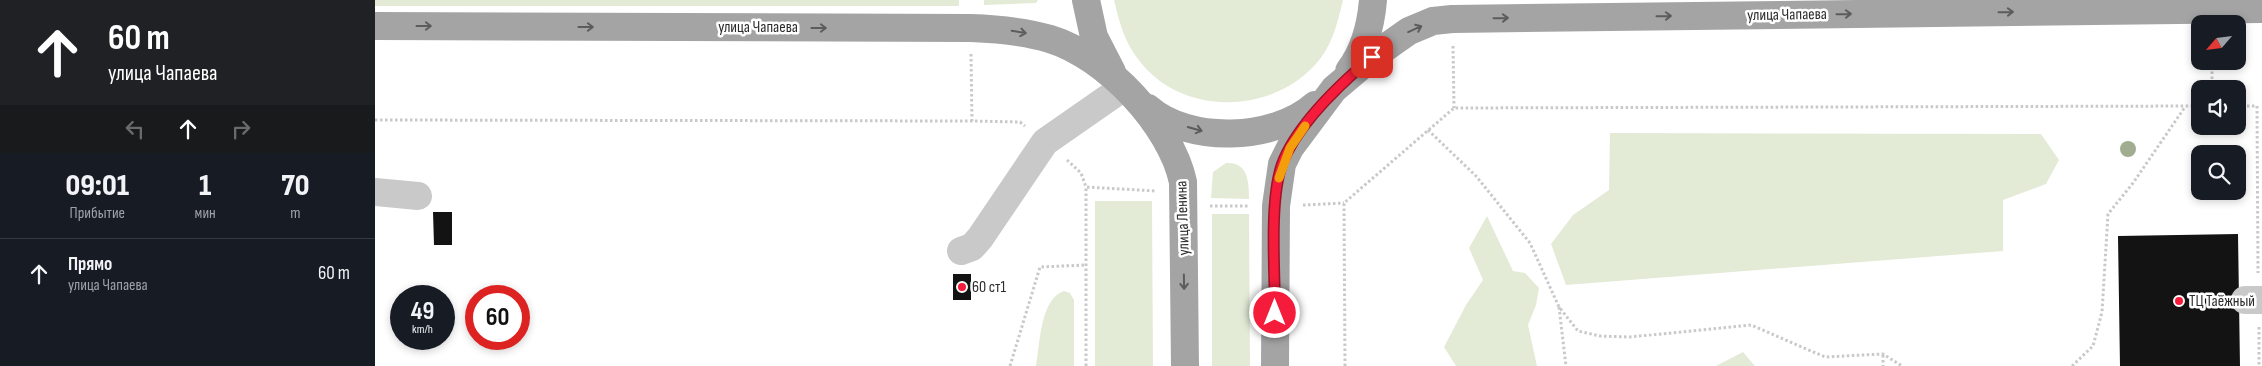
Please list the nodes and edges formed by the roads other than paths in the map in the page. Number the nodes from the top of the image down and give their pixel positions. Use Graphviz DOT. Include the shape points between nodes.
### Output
graph roads {
  1 [pos="1086,0"];
  2 [pos="1373,0"];
  3 [pos="2262,9"];
  4 [pos="375,26"];
  5 [pos="1124,87"];
  6 [pos="1334,89"];
  7 [pos="375,192"];
  8 [pos="418,196"];
  9 [pos="961,251"];
  10 [pos="1185,366"];
  11 [pos="1275,366"];
  1 -- 5 [label="main road" via="1094,37 1103,59"];
  2 -- 6 [label="main road" via="1364,43 1351,68"];
  6 -- 3 [label="main road, улица Чапаева, one-way" via="1409,31 1433,21 1452,19"];
  4 -- 5 [label="main road, улица Чапаева, one-way" via="1003,30 1051,39 1093,61"];
  5 -- 6 [label="main road, one-way" via="1152,111 1178,124 1205,132 1233,134 1261,131 1288,122 1313,108"];
  5 -- 9 [label="lane" via="1045,142 980,238 972,247"];
  5 -- 10 [label="main road, улица Ленина, one-way" via="1163,134 1180,167 1184,199"];
  6 -- 11 [label="main road" via="1290,148 1283,164 1275,206"];
  7 -- 8 [label="lane"];
}
